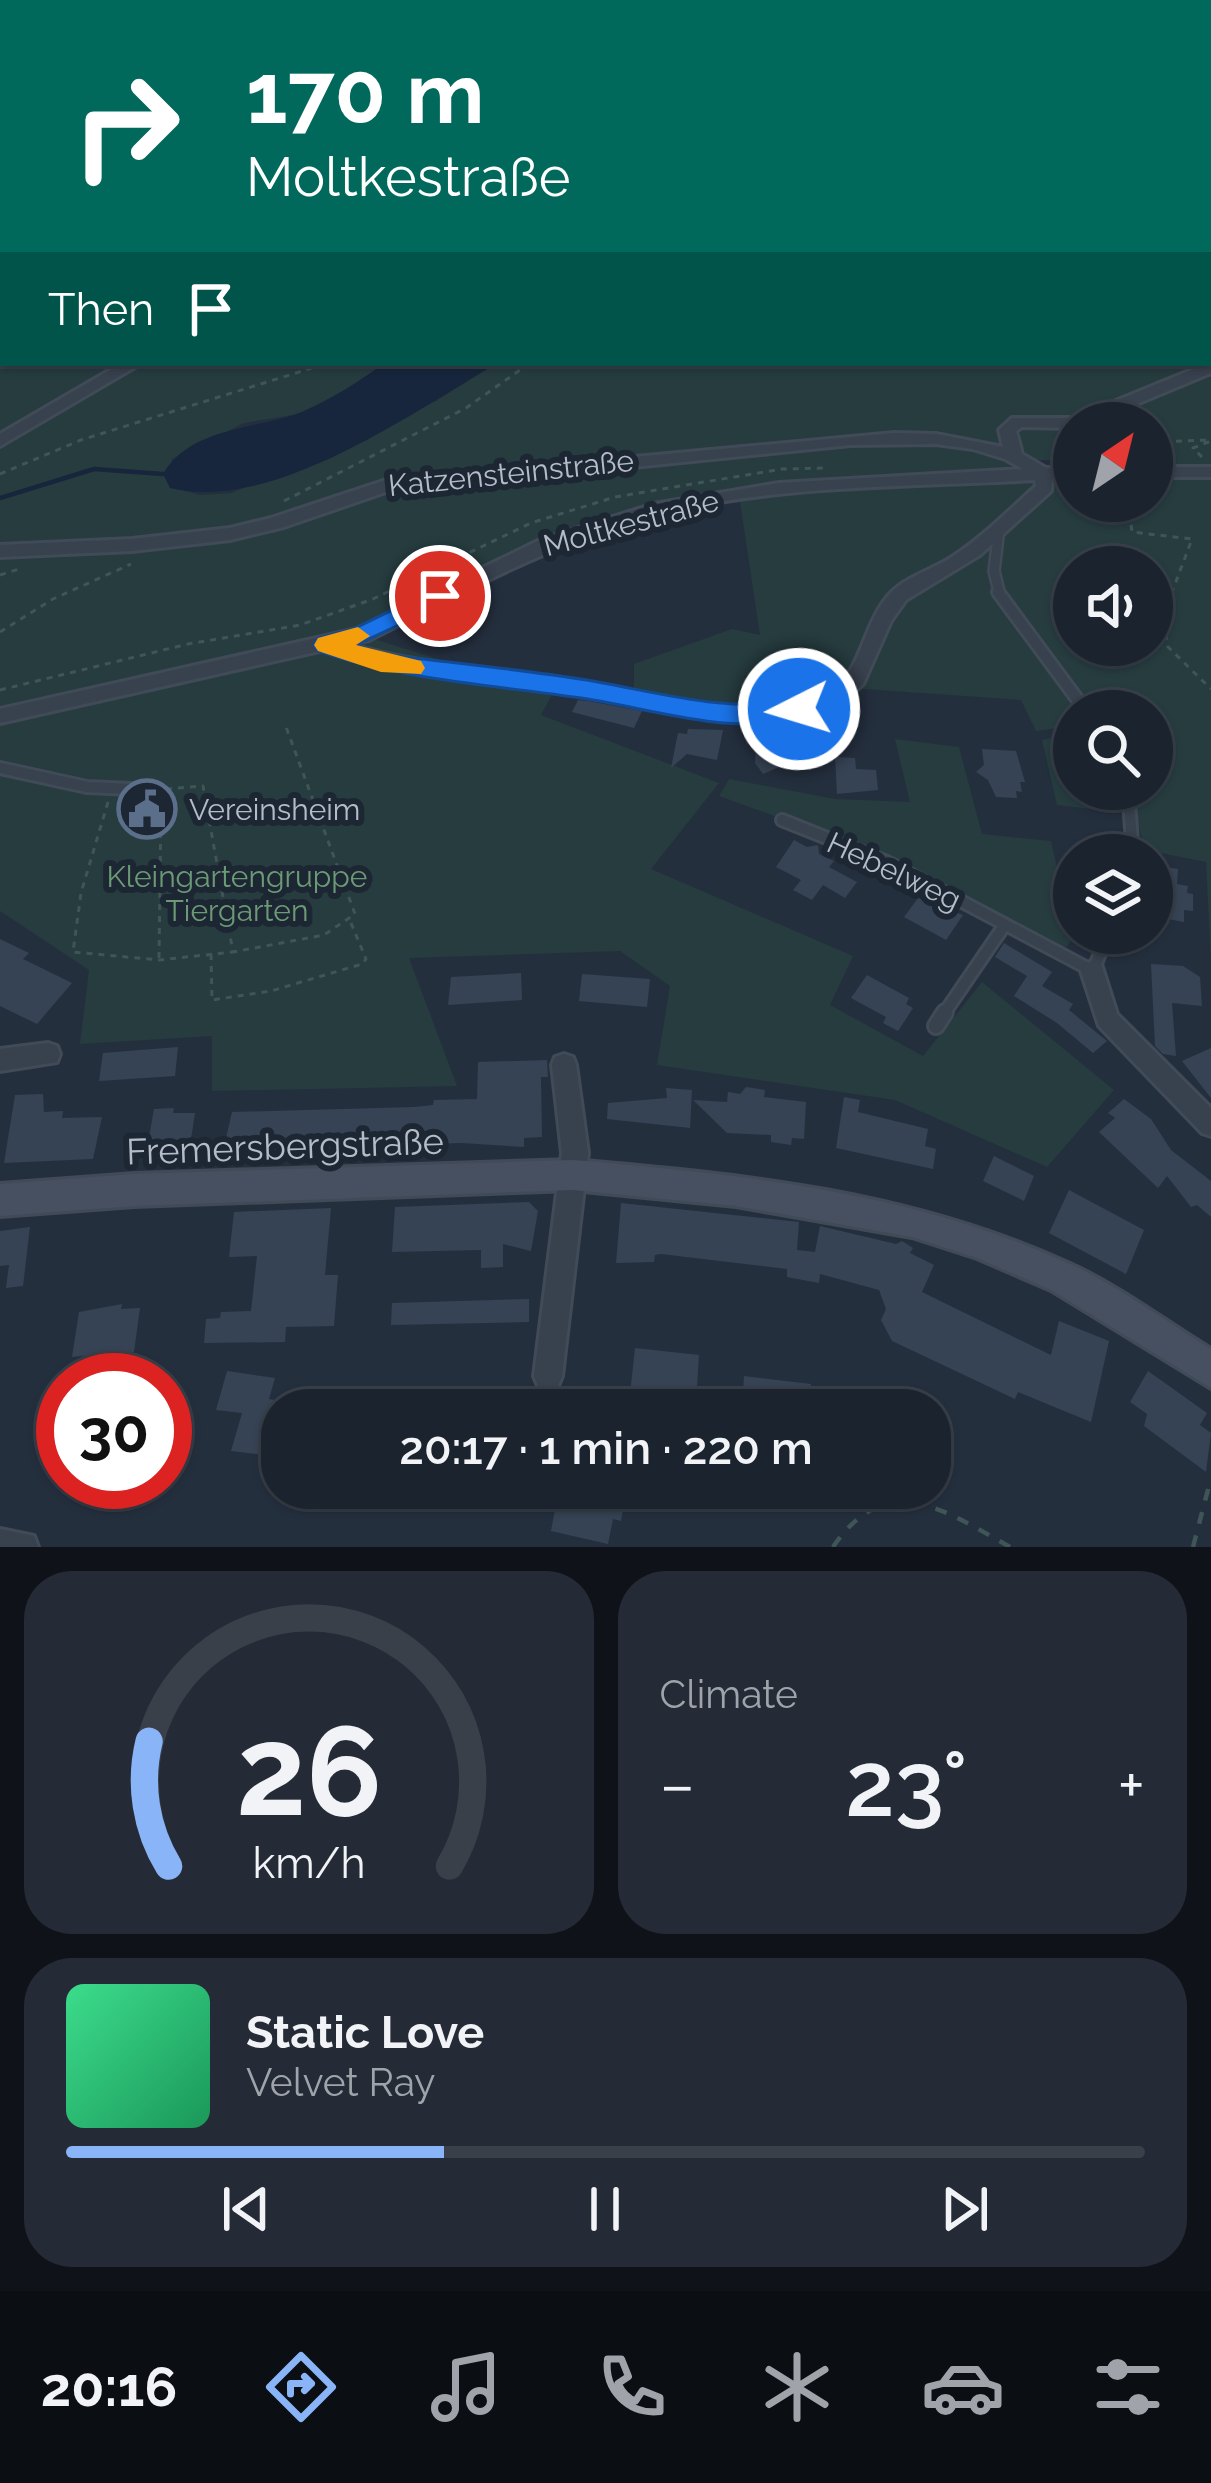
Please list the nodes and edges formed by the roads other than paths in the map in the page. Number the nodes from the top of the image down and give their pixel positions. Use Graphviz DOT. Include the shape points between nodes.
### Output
graph roads {
  1 [pos="129,366"];
  2 [pos="1211,368"];
  3 [pos="1127,402"];
  4 [pos="1053,423"];
  5 [pos="0,441"];
  6 [pos="1053,461"];
  7 [pos="1028,463"];
  8 [pos="1053,468"];
  9 [pos="999,529"];
  10 [pos="0,551"];
  11 [pos="327,645"];
  12 [pos="1070,690"];
  13 [pos="0,716"];
  14 [pos="0,768"];
  15 [pos="157,790"];
  16 [pos="782,820"];
  17 [pos="1004,926"];
  18 [pos="1100,954"];
  19 [pos="1094,970"];
  20 [pos="936,1025"];
  21 [pos="48,1054"];
  22 [pos="0,1060"];
  23 [pos="564,1065"];
  24 [pos="1211,1125"];
  25 [pos="573,1175"];
  26 [pos="0,1200"];
  27 [pos="1211,1370"];
  28 [pos="548,1376"];
  29 [pos="0,1544"];
  30 [pos="23,1547"];
  1 -- 5 [label="street"];
  2 -- 3 [label="street"];
  4 -- 7 [label="street" via="1018,422 1007,430"];
  6 -- 7 [label="street, Katzensteinstraße"];
  7 -- 8 [label="street, Moltkestraße"];
  7 -- 9 [label="street" via="1045,487"];
  7 -- 10 [label="street, Katzensteinstraße" via="977,445 869,440 630,460 386,486 210,535"];
  7 -- 11 [label="street, Moltkestraße" via="654,511 546,544"];
  9 -- 11 [label="street" via="896,597 850,688 830,703 768,716 381,663"];
  9 -- 12 [label="lane" via="998,592"];
  11 -- 13 [label="street, Moltkestraße"];
  14 -- 15 [label="lane"];
  16 -- 17 [label="lane, Hebelweg" via="887,862"];
  17 -- 19 [label="lane, Hebelweg"];
  17 -- 20 [label="lane"];
  18 -- 19 [label="lane"];
  19 -- 24 [label="street" via="1107,1019"];
  21 -- 22 [label="street"];
  23 -- 25 [label="street"];
  25 -- 26 [label="main road, Fremersbergstraße"];
  25 -- 27 [label="main road, Fremersbergstraße" via="736,1190 912,1220 1063,1278"];
  25 -- 28 [label="street"];
  29 -- 30 [label="street"];
}
